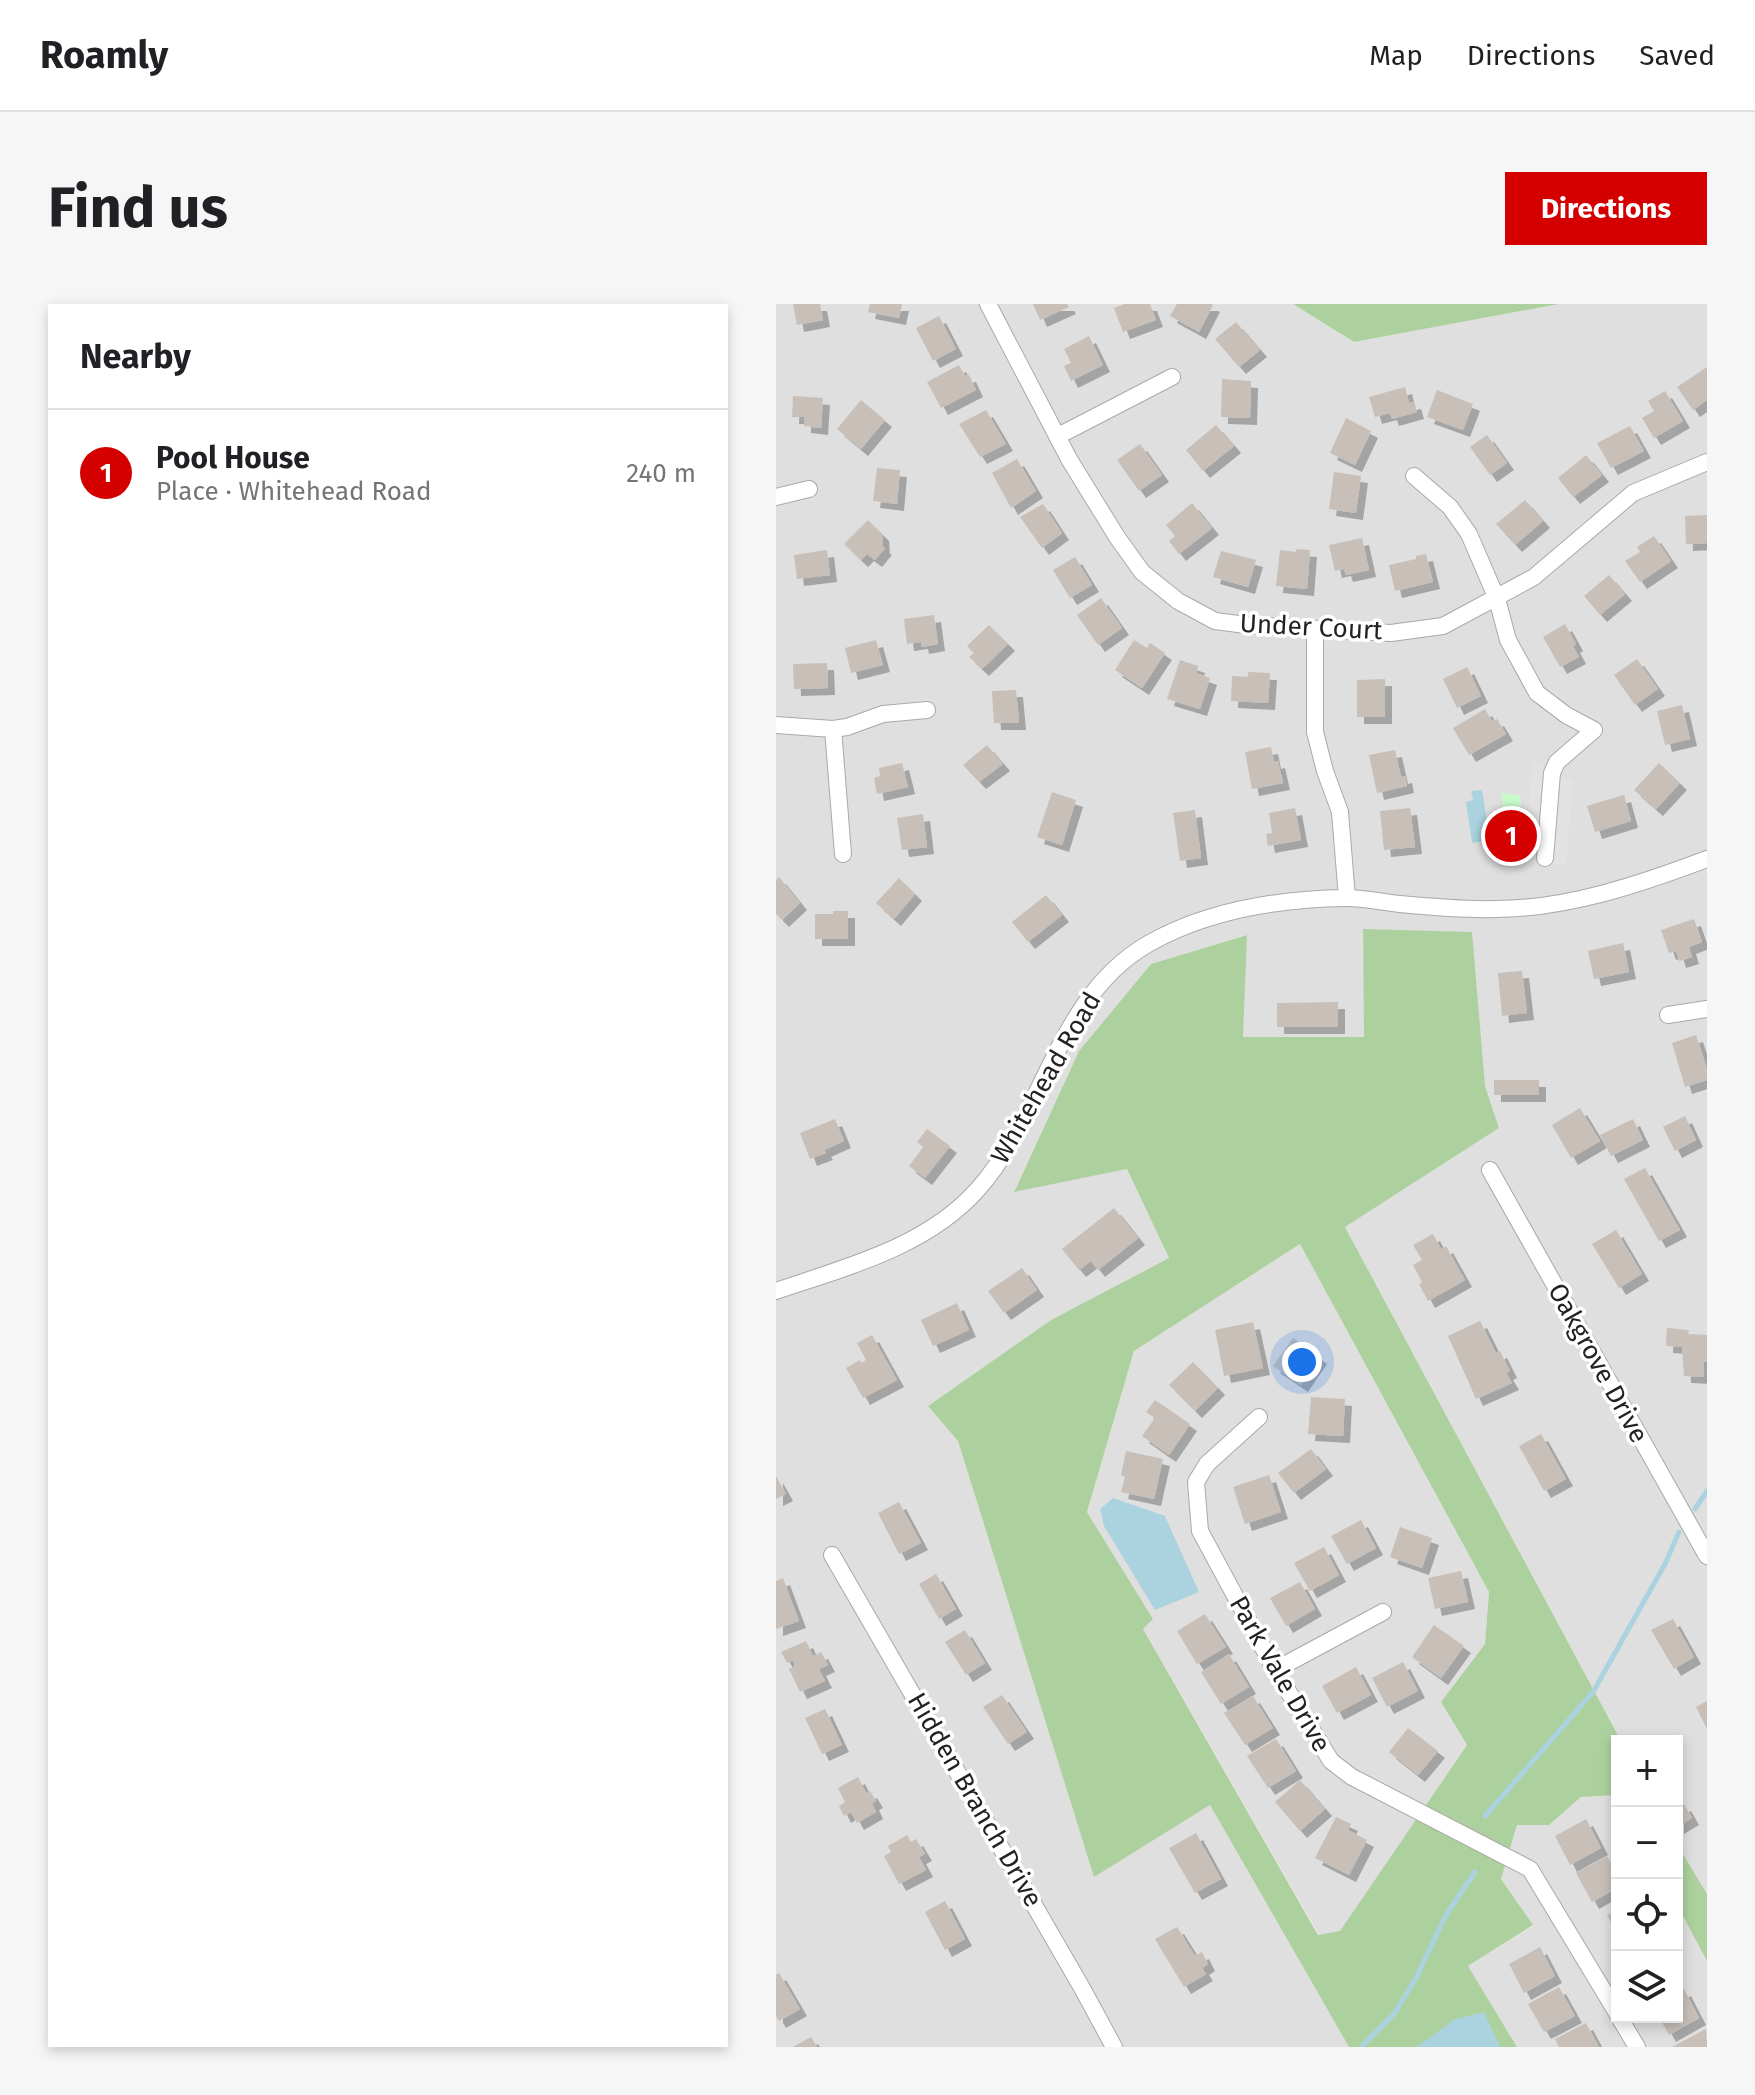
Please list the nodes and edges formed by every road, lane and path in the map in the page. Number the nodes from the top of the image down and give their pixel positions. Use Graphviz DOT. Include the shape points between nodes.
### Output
graph roads {
  1 [pos="988,304"];
  2 [pos="1172,377"];
  3 [pos="1058,436"];
  4 [pos="1707,462"];
  5 [pos="1414,476"];
  6 [pos="809,489"];
  7 [pos="776,497"];
  8 [pos="1497,599"];
  9 [pos="1315,629"];
  10 [pos="927,710"];
  11 [pos="776,725"];
  12 [pos="833,729"];
  13 [pos="843,854"];
  14 [pos="1545,858"];
  15 [pos="1707,859"];
  16 [pos="1347,898"];
  17 [pos="1707,1009"];
  18 [pos="1668,1015"];
  19 [pos="1490,1170"];
  20 [pos="776,1291"];
  21 [pos="1259,1417"];
  22 [pos="832,1555"];
  23 [pos="1707,1556"];
  24 [pos="1383,1612"];
  25 [pos="1275,1670"];
  26 [pos="1611,2003"];
  27 [pos="1623,2023"];
  28 [pos="1114,2047"];
  29 [pos="1637,2047"];
  1 -- 3 [label="street, Under Court"];
  2 -- 3 [label="street"];
  3 -- 9 [label="street, Under Court" via="1142,572 1178,601 1215,621"];
  4 -- 8 [label="street, Under Court" via="1633,493 1534,577"];
  5 -- 8 [label="street" via="1450,507 1469,534"];
  6 -- 7 [label="street"];
  8 -- 9 [label="street, Under Court" via="1443,626 1391,633"];
  8 -- 14 [label="street" via="1508,640 1537,693 1594,730 1557,762 1552,773"];
  9 -- 16 [label="street" via="1315,732 1340,812"];
  10 -- 12 [label="street" via="883,714"];
  11 -- 12 [label="street"];
  12 -- 13 [label="street"];
  15 -- 16 [label="street, Whitehead Road" via="1544,905 1427,907"];
  16 -- 20 [label="street, Whitehead Road" via="1268,905 1206,918 1147,944 1090,995 1002,1158 943,1222 908,1243"];
  17 -- 18 [label="street"];
  19 -- 23 [label="street, Oakgrove Drive"];
  21 -- 25 [label="street, Park Vale Drive" via="1207,1464 1196,1482 1200,1531"];
  22 -- 28 [label="street, Hidden Branch Drive"];
  24 -- 25 [label="street"];
  25 -- 26 [label="street, Park Vale Drive" via="1331,1761 1352,1777 1530,1869"];
  27 -- 29 [label="street, Park Vale Drive"];
}
